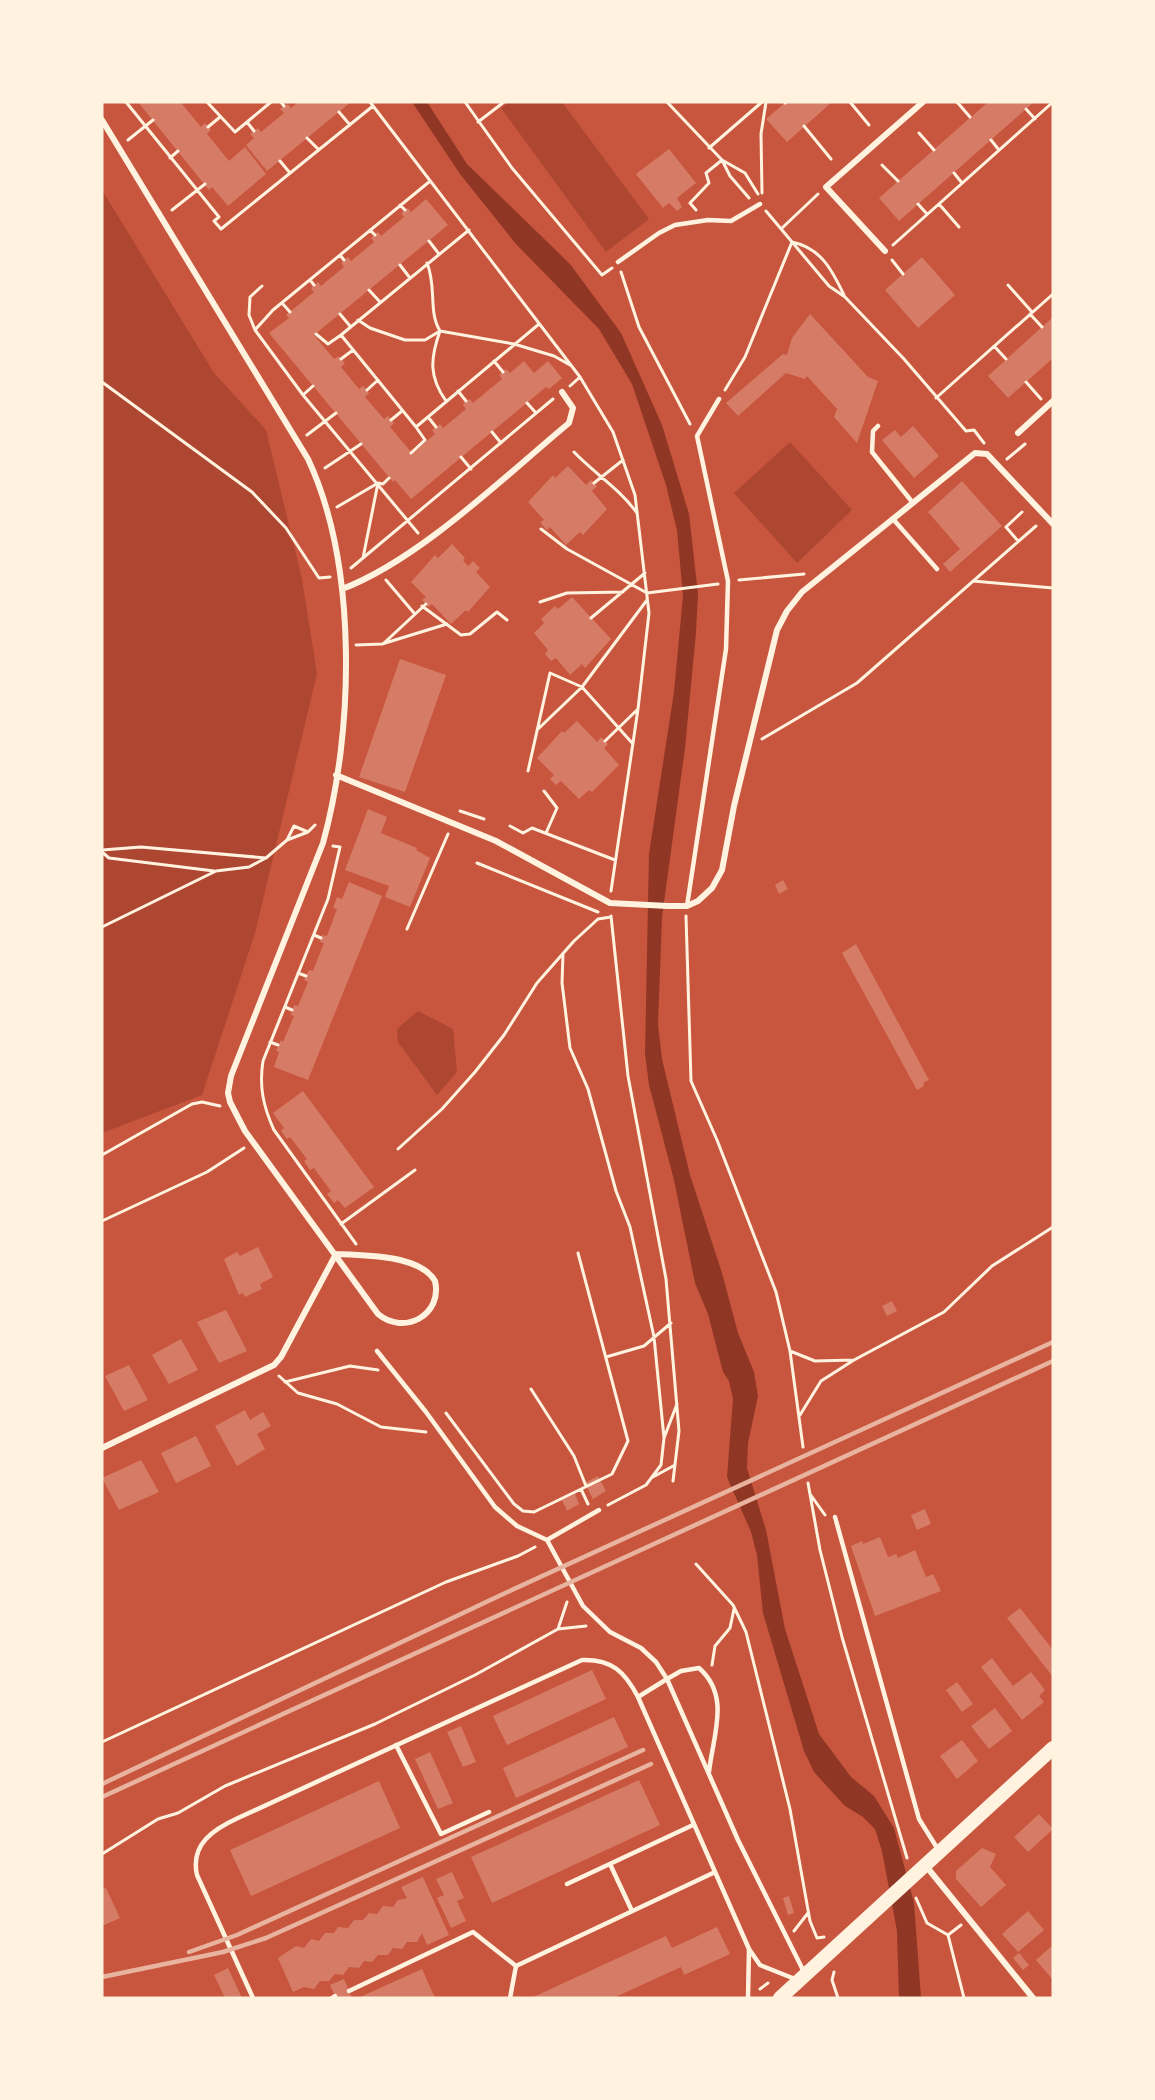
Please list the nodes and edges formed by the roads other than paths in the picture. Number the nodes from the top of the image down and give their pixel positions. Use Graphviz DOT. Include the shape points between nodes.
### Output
graph roads {
  1 [pos="923,102"];
  2 [pos="102,120"];
  3 [pos="760,201"];
  4 [pos="885,251"];
  5 [pos="618,262"];
  6 [pos="562,392"];
  7 [pos="719,399"];
  8 [pos="1050,403"];
  9 [pos="878,426"];
  10 [pos="1018,433"];
  11 [pos="913,503"];
  12 [pos="893,519"];
  13 [pos="1053,524"];
  14 [pos="937,569"];
  15 [pos="342,589"];
  16 [pos="336,776"];
  17 [pos="687,906"];
  18 [pos="336,1254"];
  19 [pos="377,1351"];
  20 [pos="102,1448"];
  21 [pos="599,1510"];
  22 [pos="835,1517"];
  23 [pos="547,1540"];
  24 [pos="667,1679"];
  25 [pos="638,1697"];
  26 [pos="396,1745"];
  27 [pos="1053,1748"];
  28 [pos="709,1772"];
  29 [pos="489,1812"];
  30 [pos="693,1825"];
  31 [pos="940,1852"];
  32 [pos="610,1864"];
  33 [pos="922,1869"];
  34 [pos="713,1873"];
  35 [pos="567,1884"];
  36 [pos="632,1911"];
  37 [pos="749,1949"];
  38 [pos="516,1966"];
  39 [pos="802,1977"];
  40 [pos="349,1991"];
  41 [pos="254,1998"];
  42 [pos="510,1998"];
  43 [pos="748,1998"];
  44 [pos="780,1998"];
  45 [pos="1033,1998"];
  1 -- 4 [label="street" via="826,187"];
  2 -- 15 [label="street" via="315,473 328,512"];
  3 -- 5 [label="lane" via="731,221 675,225"];
  6 -- 15 [label="street" via="573,408 569,423 425,541"];
  7 -- 17 [label="lane" via="697,436 728,581 726,649"];
  8 -- 10 [label="street"];
  9 -- 11 [label="lane" via="873,430 872,452"];
  11 -- 12 [label="street"];
  11 -- 13 [label="street" via="969,455 987,454"];
  12 -- 14 [label="lane"];
  12 -- 17 [label="street" via="802,592 777,630 722,870 712,888"];
  15 -- 16 [label="street" via="344,704"];
  16 -- 17 [label="street" via="496,841 610,903"];
  16 -- 18 [label="street" via="323,843 231,1076 228,1093 253,1142"];
  18 -- 18 [label="street" via="385,1320 403,1325 431,1307 437,1289 431,1273 424,1268 364,1255"];
  18 -- 20 [label="street" via="281,1357 270,1368"];
  19 -- 23 [label="lane" via="495,1507 517,1526"];
  21 -- 23 [label="lane"];
  22 -- 31 [label="lane" via="919,1819"];
  23 -- 24 [label="lane" via="583,1606 602,1626 641,1648"];
  24 -- 25 [label="lane"];
  24 -- 28 [label="lane"];
  24 -- 28 [label="lane" via="681,1671 699,1668 716,1688 718,1710"];
  25 -- 26 [label="lane" via="620,1669 602,1660 582,1660"];
  25 -- 30 [label="lane"];
  26 -- 29 [label="lane" via="441,1834"];
  26 -- 41 [label="lane" via="225,1824 201,1843 197,1875"];
  27 -- 31 [label="main road"];
  28 -- 39 [label="lane"];
  30 -- 32 [label="lane"];
  30 -- 34 [label="lane"];
  31 -- 33 [label="main road"];
  32 -- 35 [label="lane"];
  32 -- 36 [label="lane"];
  33 -- 39 [label="main road"];
  33 -- 45 [label="street"];
  34 -- 36 [label="lane"];
  34 -- 37 [label="lane"];
  36 -- 38 [label="lane"];
  37 -- 39 [label="lane" via="760,1965"];
  37 -- 43 [label="lane"];
  38 -- 40 [label="lane" via="473,1932"];
  38 -- 42 [label="lane"];
  39 -- 44 [label="main road"];
}
